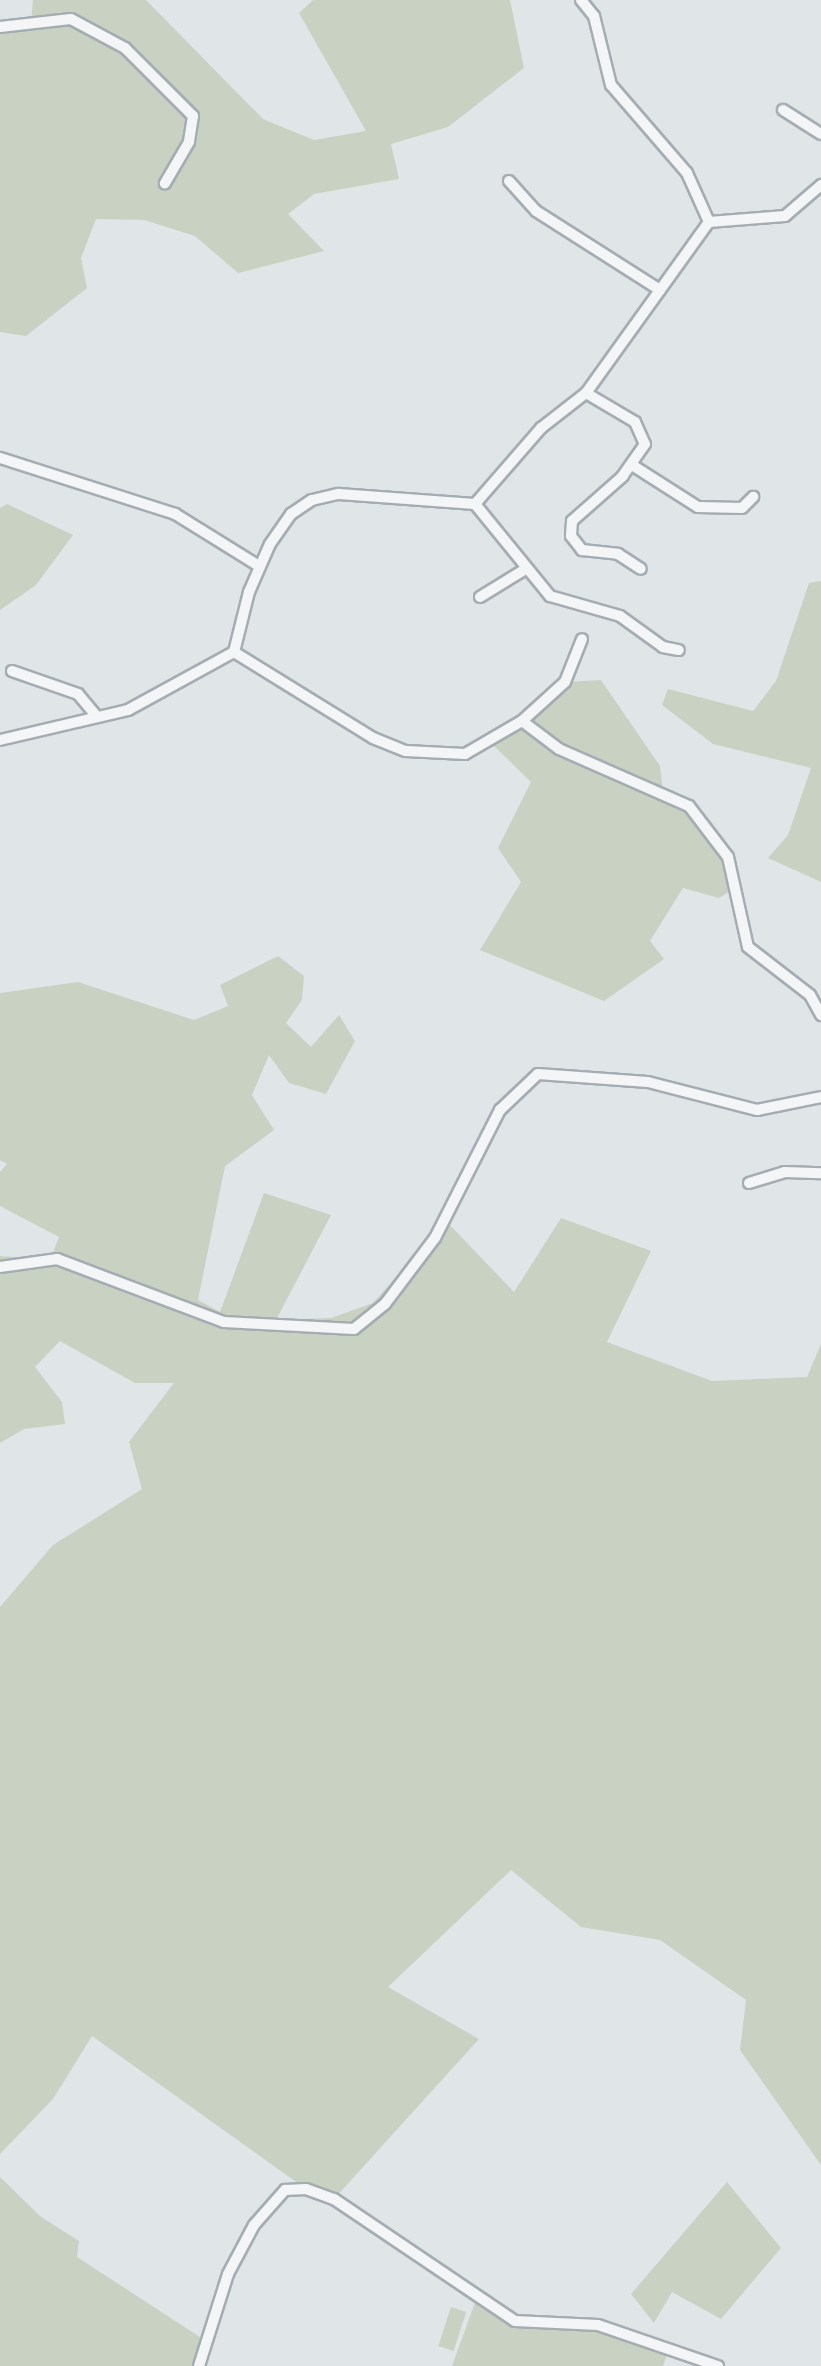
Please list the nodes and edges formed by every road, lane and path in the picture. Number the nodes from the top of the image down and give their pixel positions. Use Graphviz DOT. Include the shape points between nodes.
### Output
graph roads {
  1 [pos="587,2"];
  2 [pos="0,27"];
  3 [pos="783,110"];
  4 [pos="821,134"];
  5 [pos="509,181"];
  6 [pos="165,183"];
  7 [pos="821,186"];
  8 [pos="709,222"];
  9 [pos="660,290"];
  10 [pos="586,393"];
  11 [pos="0,458"];
  12 [pos="632,465"];
  13 [pos="753,498"];
  14 [pos="474,504"];
  15 [pos="259,566"];
  16 [pos="524,570"];
  17 [pos="641,570"];
  18 [pos="480,596"];
  19 [pos="582,639"];
  20 [pos="679,650"];
  21 [pos="234,652"];
  22 [pos="12,671"];
  23 [pos="97,717"];
  24 [pos="522,721"];
  25 [pos="0,740"];
  26 [pos="821,985"];
  27 [pos="810,995"];
  28 [pos="821,1015"];
  29 [pos="821,1097"];
  30 [pos="821,1174"];
  31 [pos="749,1183"];
  32 [pos="0,1267"];
  33 [pos="198,2366"];
  34 [pos="718,2366"];
  1 -- 8 [label="street" via="611,85 687,173"];
  2 -- 6 [label="street" via="58,18 84,22 163,84 195,124"];
  3 -- 4 [label="street"];
  5 -- 9 [label="street" via="536,211"];
  7 -- 8 [label="street" via="785,216"];
  8 -- 9 [label="street"];
  9 -- 10 [label="street"];
  10 -- 12 [label="street" via="643,430 645,444"];
  10 -- 14 [label="street" via="542,428"];
  11 -- 15 [label="street" via="174,514"];
  12 -- 13 [label="street" via="698,507 742,508"];
  12 -- 17 [label="street" via="570,529 582,550 610,551"];
  14 -- 15 [label="street" via="325,496 290,514"];
  14 -- 16 [label="street"];
  15 -- 21 [label="street"];
  16 -- 18 [label="street"];
  16 -- 20 [label="street" via="550,596 620,616 663,647"];
  19 -- 24 [label="street" via="565,682"];
  21 -- 23 [label="street" via="128,710"];
  21 -- 24 [label="street" via="373,738 406,750 465,754"];
  22 -- 23 [label="street" via="78,694"];
  23 -- 25 [label="street"];
  24 -- 27 [label="street" via="559,749 690,806 728,857 748,948"];
  26 -- 27 [label="street"];
  27 -- 28 [label="street"];
  29 -- 32 [label="street" via="781,1109 744,1108 648,1082 538,1074 500,1110 435,1238 385,1304 354,1329 224,1322 57,1259"];
  30 -- 31 [label="street" via="785,1172"];
  33 -- 34 [label="street" via="228,2274 254,2225 285,2190 306,2189 334,2199 502,2316 598,2325"];
}
